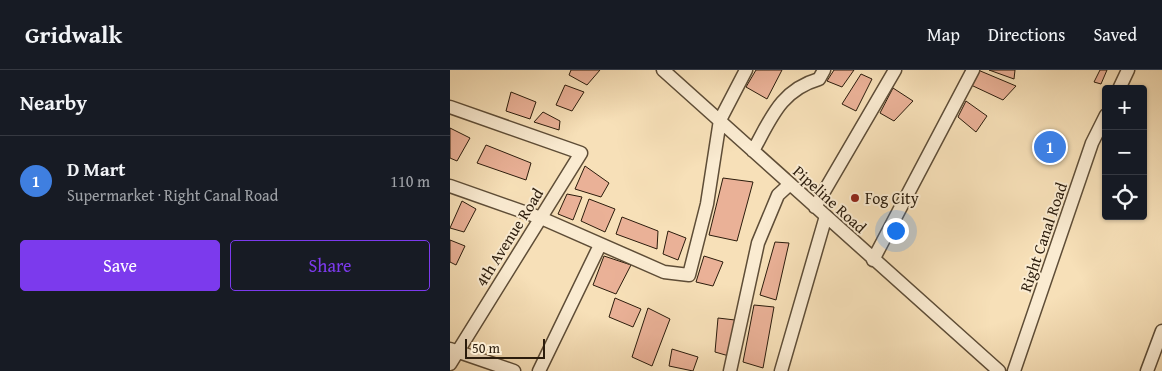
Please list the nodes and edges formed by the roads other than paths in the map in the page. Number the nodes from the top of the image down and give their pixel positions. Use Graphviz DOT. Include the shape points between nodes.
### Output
graph roads {
  1 [pos="663,70"];
  2 [pos="746,70"];
  3 [pos="824,70"];
  4 [pos="894,70"];
  5 [pos="973,70"];
  6 [pos="1128,70"];
  7 [pos="1121,85"];
  8 [pos="450,107"];
  9 [pos="720,120"];
  10 [pos="1102,124"];
  11 [pos="753,151"];
  12 [pos="790,184"];
  13 [pos="450,186"];
  14 [pos="816,207"];
  15 [pos="826,216"];
  16 [pos="541,218"];
  17 [pos="600,245"];
  18 [pos="873,260"];
  19 [pos="1162,331"];
  20 [pos="453,350"];
  21 [pos="450,364"];
  22 [pos="514,371"];
  23 [pos="539,371"];
  24 [pos="730,371"];
  25 [pos="781,371"];
  26 [pos="999,371"];
  27 [pos="1014,371"];
  28 [pos="1146,371"];
  1 -- 9 [label="street, Pipeline Road"];
  2 -- 9 [label="street"];
  3 -- 11 [label="street" via="819,79 792,91 771,118"];
  4 -- 14 [label="street"];
  5 -- 18 [label="street"];
  6 -- 7 [label="street"];
  8 -- 16 [label="street, 4th Avenue Road" via="581,152"];
  9 -- 11 [label="street, Pipeline Road"];
  9 -- 17 [label="street" via="707,204 689,275 664,272"];
  10 -- 27 [label="street, Right Canal Road" via="1092,143"];
  11 -- 12 [label="street, Pipeline Road"];
  12 -- 14 [label="street, Pipeline Road"];
  12 -- 24 [label="street" via="778,195 758,243"];
  13 -- 16 [label="street"];
  14 -- 15 [label="street, Pipeline Road"];
  15 -- 18 [label="street, Pipeline Road"];
  15 -- 25 [label="street"];
  16 -- 17 [label="street"];
  16 -- 20 [label="street, 4th Avenue Road"];
  17 -- 23 [label="street"];
  18 -- 26 [label="street, Pipeline Road"];
  19 -- 28 [label="street"];
  20 -- 21 [label="street, 4th Avenue Road"];
  20 -- 22 [label="street"];
}
